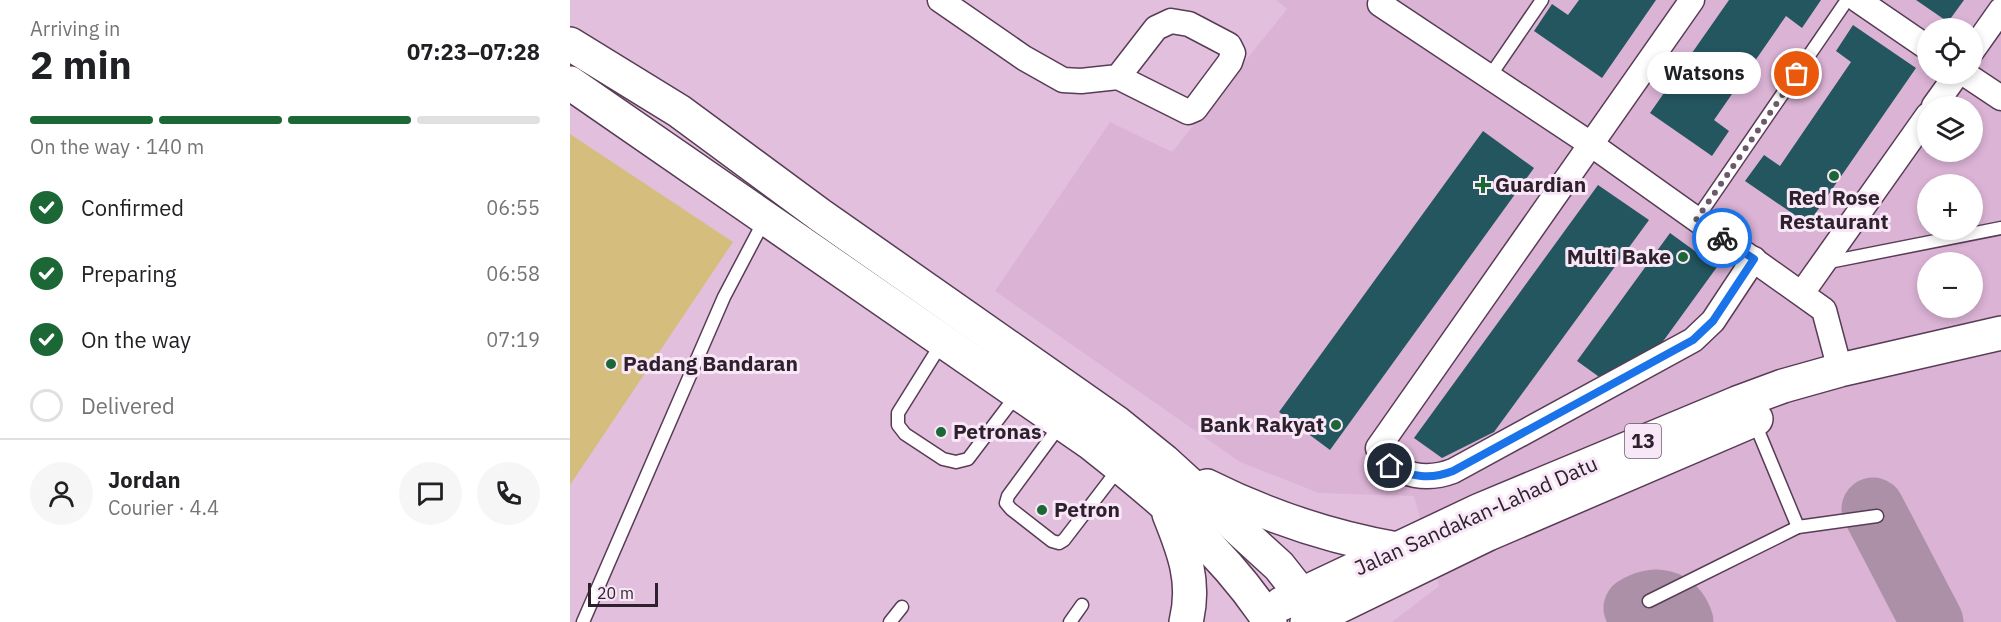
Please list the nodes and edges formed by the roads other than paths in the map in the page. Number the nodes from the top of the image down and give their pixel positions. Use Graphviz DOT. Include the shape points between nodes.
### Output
graph roads {
  1 [pos="940,0"];
  2 [pos="1383,0"];
  3 [pos="1542,0"];
  4 [pos="1692,0"];
  5 [pos="1847,0"];
  6 [pos="1858,0"];
  7 [pos="2001,10"];
  8 [pos="1983,35"];
  9 [pos="1917,40"];
  10 [pos="570,44"];
  11 [pos="1490,76"];
  12 [pos="1118,77"];
  13 [pos="570,83"];
  14 [pos="1980,84"];
  15 [pos="2001,98"];
  16 [pos="1917,131"];
  17 [pos="1592,145"];
  18 [pos="765,218"];
  19 [pos="1696,220"];
  20 [pos="2001,228"];
  21 [pos="1754,259"];
  22 [pos="1823,264"];
  23 [pos="1802,293"];
  24 [pos="2001,333"];
  25 [pos="944,340"];
  26 [pos="2001,353"];
  27 [pos="1840,370"];
  28 [pos="1018,393"];
  29 [pos="1754,420"];
  30 [pos="1062,423"];
  31 [pos="1164,462"];
  32 [pos="1120,467"];
  33 [pos="1166,505"];
  34 [pos="1877,516"];
  35 [pos="1798,527"];
  36 [pos="1397,549"];
  37 [pos="1650,601"];
  38 [pos="1082,605"];
  39 [pos="902,607"];
  40 [pos="1307,612"];
  41 [pos="1267,617"];
  42 [pos="583,622"];
  43 [pos="890,622"];
  44 [pos="1070,622"];
  45 [pos="1186,622"];
  1 -- 12 [label="street" via="1024,58 1064,80"];
  2 -- 11 [label="street" via="1380,4"];
  3 -- 11 [label="lane"];
  4 -- 17 [label="street"];
  5 -- 19 [label="lane"];
  6 -- 9 [label="street"];
  7 -- 8 [label="street"];
  10 -- 31 [label="highway" via="679,111 886,262 1068,386"];
  11 -- 17 [label="street"];
  12 -- 12 [label="street" via="1156,28 1171,21 1189,24 1229,45 1233,53 1195,109 1188,112"];
  13 -- 18 [label="highway"];
  14 -- 15 [label="street"];
  16 -- 22 [label="street"];
  17 -- 19 [label="street"];
  17 -- 21 [label="street" via="1378,448 1381,458 1421,477 1453,471 1693,340 1713,321"];
  18 -- 25 [label="highway"];
  18 -- 42 [label="lane" via="724,297"];
  19 -- 21 [label="street"];
  20 -- 22 [label="lane"];
  21 -- 23 [label="street"];
  22 -- 23 [label="street"];
  23 -- 27 [label="street" via="1824,310"];
  24 -- 27 [label="highway, Jalan Sandakan-Lahad Datu / 13"];
  25 -- 28 [label="highway"];
  25 -- 28 [label="lane" via="898,413 898,425 905,434 943,459 968,459"];
  26 -- 29 [label="highway, Jalan Sandakan-Lahad Datu / 13" via="1845,388"];
  27 -- 36 [label="highway, Jalan Sandakan-Lahad Datu / 13" via="1783,386 1665,431"];
  28 -- 30 [label="highway"];
  29 -- 35 [label="lane"];
  29 -- 40 [label="highway, Jalan Sandakan-Lahad Datu / 13"];
  30 -- 32 [label="highway"];
  30 -- 32 [label="lane" via="1006,502 1052,541 1064,540"];
  31 -- 36 [label="highway" via="1248,507 1290,524"];
  31 -- 40 [label="highway" via="1272,559"];
  32 -- 33 [label="highway"];
  33 -- 41 [label="highway" via="1213,550"];
  33 -- 45 [label="highway" via="1190,577 1191,601"];
  34 -- 35 [label="lane"];
  35 -- 37 [label="lane"];
  36 -- 40 [label="highway, Jalan Sandakan-Lahad Datu / 13"];
  38 -- 44 [label="lane"];
  39 -- 43 [label="lane"];
  40 -- 41 [label="highway, Jalan Sandakan-Lahad Datu / 13"];
}
